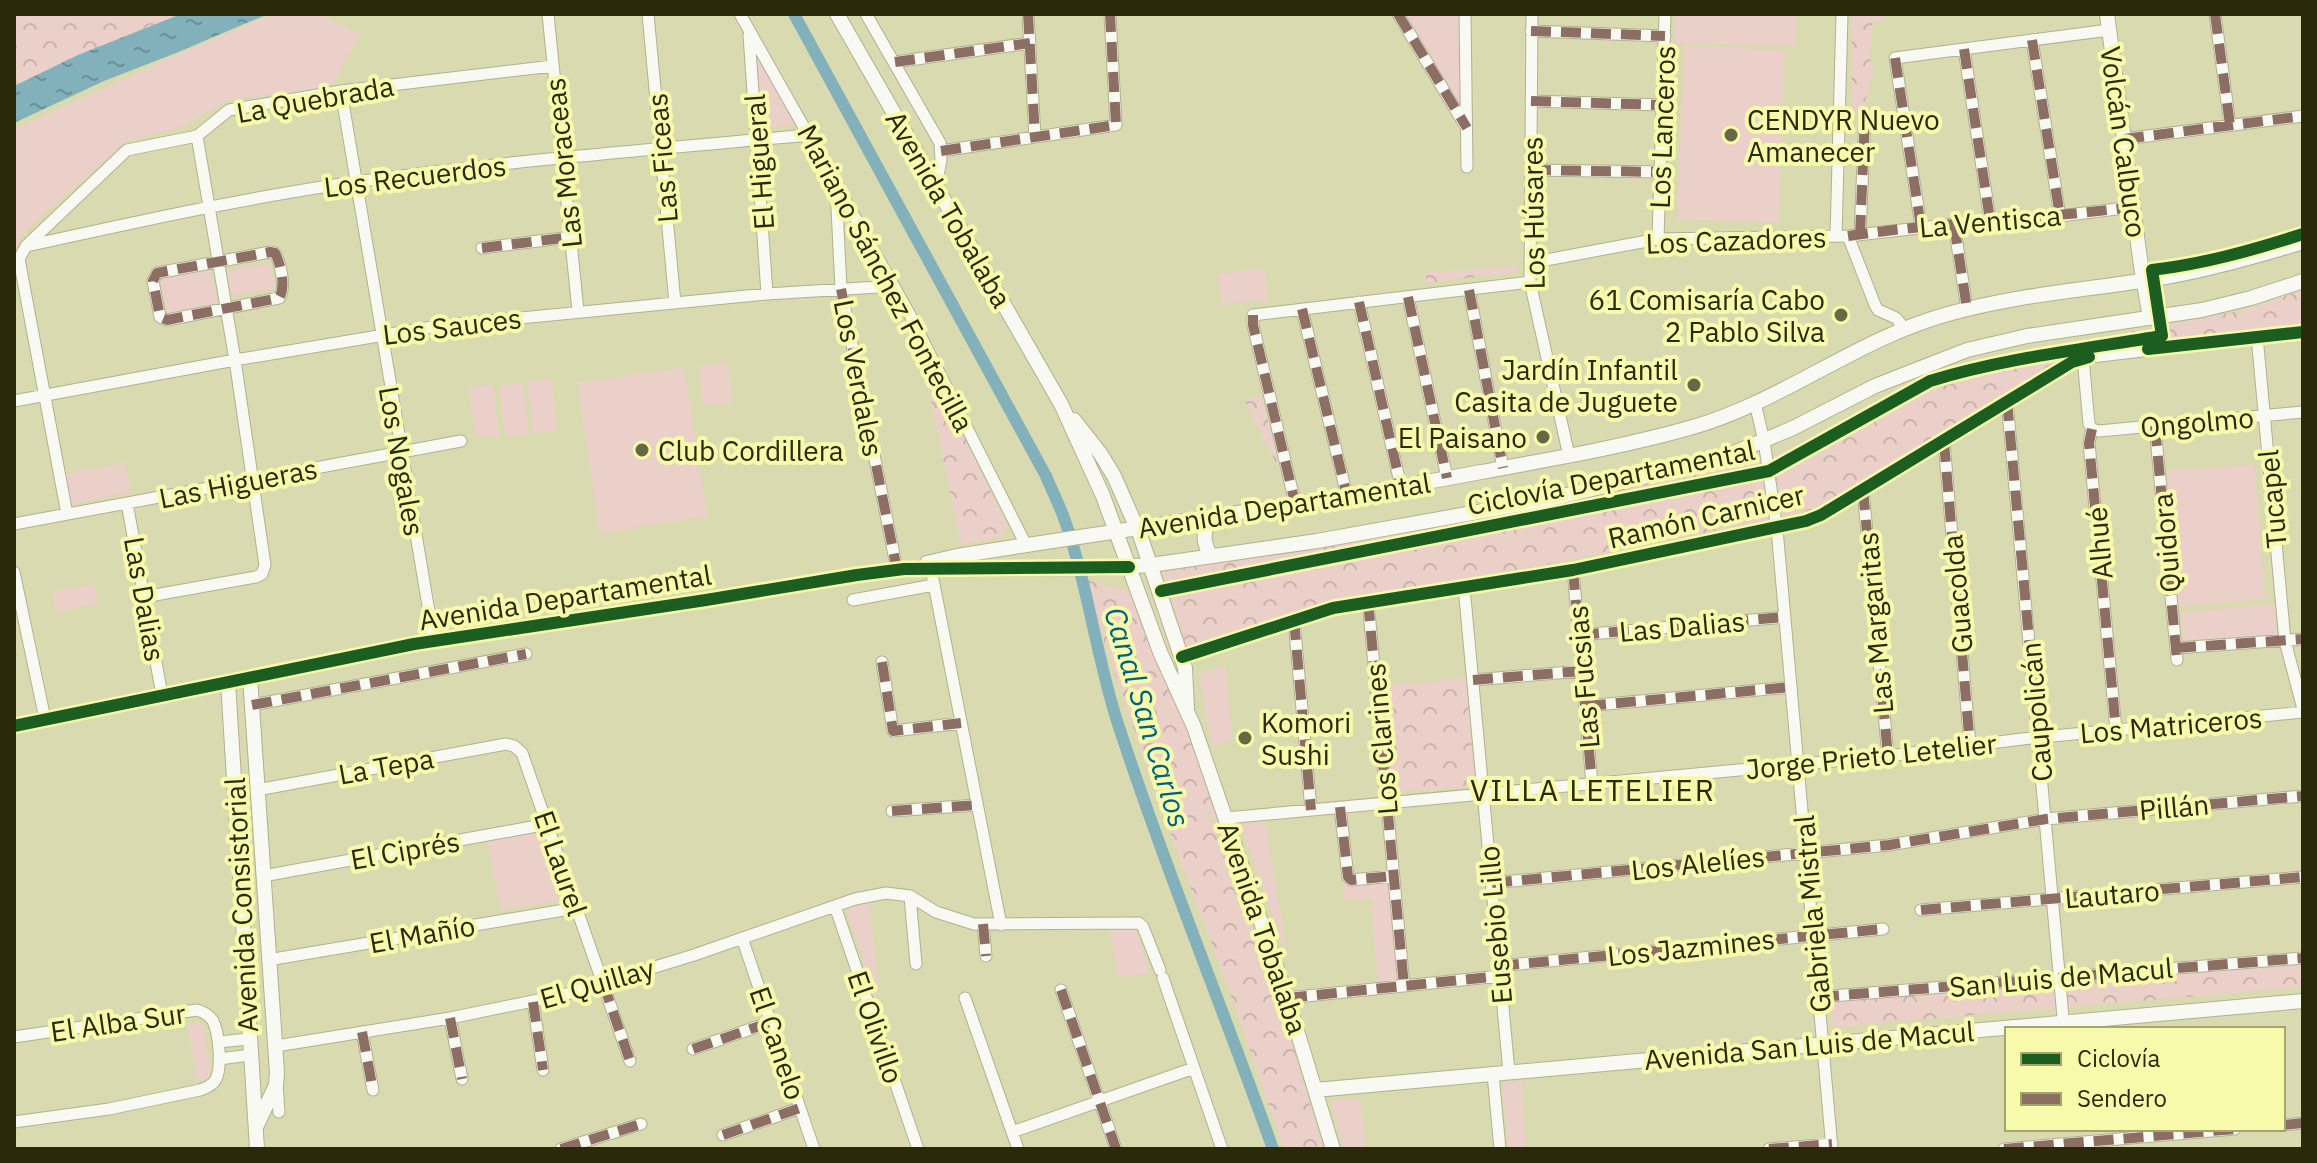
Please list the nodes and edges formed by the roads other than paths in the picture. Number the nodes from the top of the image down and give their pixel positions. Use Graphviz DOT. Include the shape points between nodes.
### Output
graph roads {
  1 [pos="548,14"];
  2 [pos="648,14"];
  3 [pos="740,14"];
  4 [pos="837,14"];
  5 [pos="866,14"];
  6 [pos="1028,14"];
  7 [pos="1110,14"];
  8 [pos="1398,14"];
  9 [pos="1465,14"];
  10 [pos="1532,14"];
  11 [pos="1665,14"];
  12 [pos="1842,14"];
  13 [pos="2107,14"];
  14 [pos="2215,14"];
  15 [pos="749,29"];
  16 [pos="2109,30"];
  17 [pos="1531,31"];
  18 [pos="1665,36"];
  19 [pos="2032,40"];
  20 [pos="1030,43"];
  21 [pos="1964,49"];
  22 [pos="895,62"];
  23 [pos="553,66"];
  24 [pos="341,91"];
  25 [pos="1531,101"];
  26 [pos="1663,105"];
  27 [pos="1865,114"];
  28 [pos="2303,116"];
  29 [pos="2230,125"];
  30 [pos="1467,128"];
  31 [pos="809,135"];
  32 [pos="197,136"];
  33 [pos="1035,137"];
  34 [pos="2124,139"];
  35 [pos="758,140"];
  36 [pos="661,149"];
  37 [pos="941,151"];
  38 [pos="563,158"];
  39 [pos="1467,167"];
  40 [pos="1531,170"];
  41 [pos="1662,172"];
  42 [pos="356,182"];
  43 [pos="836,184"];
  44 [pos="936,186"];
  45 [pos="209,206"];
  46 [pos="2133,207"];
  47 [pos="2060,216"];
  48 [pos="1990,220"];
  49 [pos="1954,224"];
  50 [pos="1921,227"];
  51 [pos="1848,235"];
  52 [pos="571,237"];
  53 [pos="1658,239"];
  54 [pos="2303,242"];
  55 [pos="26,246"];
  56 [pos="482,248"];
  57 [pos="217,262"];
  58 [pos="1530,263"];
  59 [pos="2143,281"];
  60 [pos="2303,281"];
  61 [pos="1530,282"];
  62 [pos="894,286"];
  63 [pos="841,289"];
  64 [pos="1469,290"];
  65 [pos="767,294"];
  66 [pos="1408,297"];
  67 [pos="1359,302"];
  68 [pos="675,303"];
  69 [pos="225,309"];
  70 [pos="1302,309"];
  71 [pos="1967,309"];
  72 [pos="578,311"];
  73 [pos="2150,318"];
  74 [pos="1905,329"];
  75 [pos="2303,332"];
  76 [pos="381,335"];
  77 [pos="2257,336"];
  78 [pos="2083,358"];
  79 [pos="235,360"];
  80 [pos="45,396"];
  81 [pos="14,401"];
  82 [pos="2007,401"];
  83 [pos="1755,403"];
  84 [pos="1061,404"];
  85 [pos="2303,412"];
  86 [pos="2264,416"];
  87 [pos="2155,426"];
  88 [pos="2092,429"];
  89 [pos="461,441"];
  90 [pos="1764,441"];
  91 [pos="1944,442"];
  92 [pos="400,452"];
  93 [pos="1569,456"];
  94 [pos="1503,468"];
  95 [pos="1447,478"];
  96 [pos="252,480"];
  97 [pos="1401,487"];
  98 [pos="1863,490"];
  99 [pos="1347,496"];
  100 [pos="127,503"];
  101 [pos="1295,503"];
  102 [pos="67,514"];
  103 [pos="1214,516"];
  104 [pos="14,524"];
  105 [pos="1138,529"];
  106 [pos="1777,529"];
  107 [pos="1116,532"];
  108 [pos="1026,545"];
  109 [pos="1211,556"];
  110 [pos="1151,565"];
  111 [pos="1129,567"];
  112 [pos="900,569"];
  113 [pos="931,569"];
  114 [pos="1573,570"];
  115 [pos="14,572"];
  116 [pos="934,585"];
  117 [pos="1464,587"];
  118 [pos="144,597"];
  119 [pos="853,600"];
  120 [pos="1368,601"];
  121 [pos="1785,617"];
  122 [pos="1294,620"];
  123 [pos="20,626"];
  124 [pos="1579,635"];
  125 [pos="2303,639"];
  126 [pos="434,641"];
  127 [pos="2285,641"];
  128 [pos="526,654"];
  129 [pos="1182,657"];
  130 [pos="882,662"];
  131 [pos="1582,671"];
  132 [pos="250,677"];
  133 [pos="1473,680"];
  134 [pos="228,682"];
  135 [pos="1791,687"];
  136 [pos="162,695"];
  137 [pos="252,705"];
  138 [pos="1586,706"];
  139 [pos="1187,710"];
  140 [pos="2303,710"];
  141 [pos="45,719"];
  142 [pos="961,723"];
  143 [pos="14,726"];
  144 [pos="2116,730"];
  145 [pos="254,734"];
  146 [pos="231,736"];
  147 [pos="2038,737"];
  148 [pos="514,746"];
  149 [pos="1970,746"];
  150 [pos="1888,756"];
  151 [pos="1798,765"];
  152 [pos="1592,784"];
  153 [pos="257,790"];
  154 [pos="1483,794"];
  155 [pos="2303,796"];
  156 [pos="1387,803"];
  157 [pos="977,805"];
  158 [pos="1340,807"];
  159 [pos="1311,810"];
  160 [pos="892,811"];
  161 [pos="1226,818"];
  162 [pos="2046,819"];
  163 [pos="548,824"];
  164 [pos="1806,852"];
  165 [pos="263,876"];
  166 [pos="1394,876"];
  167 [pos="2303,877"];
  168 [pos="1492,883"];
  169 [pos="910,896"];
  170 [pos="2053,899"];
  171 [pos="835,906"];
  172 [pos="576,908"];
  173 [pos="1921,910"];
  174 [pos="983,924"];
  175 [pos="1001,925"];
  176 [pos="1883,929"];
  177 [pos="1813,936"];
  178 [pos="742,938"];
  179 [pos="986,956"];
  180 [pos="2303,958"];
  181 [pos="268,960"];
  182 [pos="916,964"];
  183 [pos="1500,971"];
  184 [pos="2060,977"];
  185 [pos="245,983"];
  186 [pos="603,983"];
  187 [pos="1404,986"];
  188 [pos="1061,990"];
  189 [pos="1819,997"];
  190 [pos="965,998"];
  191 [pos="1287,998"];
  192 [pos="2303,1001"];
  193 [pos="533,1002"];
  194 [pos="450,1018"];
  195 [pos="771,1022"];
  196 [pos="2064,1026"];
  197 [pos="2005,1030"];
  198 [pos="362,1032"];
  199 [pos="14,1037"];
  200 [pos="218,1042"];
  201 [pos="1823,1044"];
  202 [pos="276,1046"];
  203 [pos="250,1047"];
  204 [pos="693,1049"];
  205 [pos="219,1059"];
  206 [pos="630,1061"];
  207 [pos="1194,1068"];
  208 [pos="543,1070"];
  209 [pos="1509,1072"];
  210 [pos="1493,1074"];
  211 [pos="462,1079"];
  212 [pos="277,1080"];
  213 [pos="252,1083"];
  214 [pos="373,1090"];
  215 [pos="1315,1090"];
  216 [pos="271,1095"];
  217 [pos="1100,1103"];
  218 [pos="800,1108"];
  219 [pos="279,1112"];
  220 [pos="14,1122"];
  221 [pos="641,1124"];
  222 [pos="256,1127"];
  223 [pos="2216,1131"];
  224 [pos="1012,1132"];
  225 [pos="723,1135"];
  226 [pos="2075,1146"];
  227 [pos="1832,1147"];
  228 [pos="257,1149"];
  229 [pos="561,1149"];
  230 [pos="814,1149"];
  231 [pos="918,1149"];
  232 [pos="1018,1149"];
  233 [pos="1116,1149"];
  234 [pos="1222,1149"];
  235 [pos="1333,1149"];
  236 [pos="1500,1149"];
  237 [pos="1769,1149"];
  238 [pos="2004,1149"];
  1 -- 23 [label="street, Las Moraceas"];
  2 -- 36 [label="street, Las Ficeas"];
  3 -- 15 [label="street, Mariano Sánchez Fontecilla"];
  4 -- 44 [label="main road, Avenida Tobalaba"];
  5 -- 22 [label="street"];
  6 -- 20 [label="street"];
  7 -- 33 [label="street" via="1116,125"];
  8 -- 30 [label="street"];
  9 -- 30 [label="street"];
  10 -- 17 [label="street, Los Húsares"];
  11 -- 18 [label="street, Los Lanceros"];
  12 -- 51 [label="street"];
  13 -- 16 [label="main road, Volcán Calbuco"];
  14 -- 29 [label="street"];
  15 -- 31 [label="street, Mariano Sánchez Fontecilla"];
  15 -- 35 [label="street, El Higueral"];
  16 -- 19 [label="street"];
  16 -- 34 [label="main road, Volcán Calbuco"];
  17 -- 18 [label="street"];
  17 -- 25 [label="street, Los Húsares"];
  18 -- 26 [label="street, Los Lanceros"];
  19 -- 21 [label="street"];
  19 -- 47 [label="street"];
  20 -- 22 [label="street"];
  20 -- 33 [label="street"];
  21 -- 48 [label="street"];
  21 -- 50 [label="street" via="1895,58"];
  22 -- 37 [label="street"];
  23 -- 24 [label="street, La Quebrada"];
  23 -- 38 [label="street, Las Moraceas"];
  24 -- 32 [label="street, La Quebrada" via="229,110"];
  24 -- 42 [label="street, Los Nogales"];
  25 -- 26 [label="street"];
  25 -- 40 [label="street, Los Húsares"];
  26 -- 41 [label="street, Los Lanceros"];
  27 -- 51 [label="street"];
  28 -- 29 [label="street"];
  29 -- 34 [label="street"];
  30 -- 39 [label="street"];
  31 -- 35 [label="street, Los Recuerdos"];
  31 -- 43 [label="street, Mariano Sánchez Fontecilla"];
  32 -- 45 [label="street"];
  32 -- 55 [label="street, La Quebrada" via="127,150"];
  33 -- 37 [label="street"];
  34 -- 46 [label="main road, Volcán Calbuco"];
  35 -- 36 [label="street, Los Recuerdos"];
  35 -- 65 [label="street, El Higueral"];
  36 -- 38 [label="street, Los Recuerdos"];
  36 -- 68 [label="street, Las Ficeas"];
  37 -- 44 [label="street"];
  38 -- 42 [label="street, Los Recuerdos"];
  38 -- 52 [label="street, Las Moraceas"];
  40 -- 41 [label="street"];
  40 -- 58 [label="street, Los Húsares"];
  41 -- 53 [label="street, Los Lanceros"];
  42 -- 45 [label="street, Los Recuerdos"];
  42 -- 76 [label="street, Los Nogales"];
  43 -- 62 [label="street, Mariano Sánchez Fontecilla"];
  43 -- 63 [label="street, Los Verdales"];
  44 -- 84 [label="main road, Avenida Tobalaba"];
  45 -- 55 [label="street, Los Recuerdos"];
  45 -- 57 [label="street"];
  46 -- 47 [label="street, La Ventisca"];
  46 -- 59 [label="main road, Volcán Calbuco"];
  47 -- 48 [label="street, La Ventisca"];
  48 -- 49 [label="street, La Ventisca"];
  49 -- 50 [label="street, La Ventisca"];
  49 -- 71 [label="street"];
  50 -- 51 [label="street, La Ventisca"];
  51 -- 53 [label="street, Los Cazadores"];
  51 -- 74 [label="street" via="1878,310"];
  52 -- 56 [label="street"];
  52 -- 72 [label="street, Las Moraceas"];
  53 -- 58 [label="street, Los Cazadores"];
  54 -- 59 [label="main road, Avenida Departamental" via="2223,266"];
  55 -- 80 [label="street" via="20,267"];
  57 -- 69 [label="street"];
  57 -- 69 [label="street" via="270,252 278,258 281,296"];
  57 -- 69 [label="street" via="160,272 153,281 164,320"];
  58 -- 61 [label="street, Los Húsares"];
  59 -- 71 [label="main road, Avenida Departamental"];
  59 -- 73 [label="main road, Volcán Calbuco"];
  60 -- 73 [label="main road, Avenida Departamental" via="2226,305"];
  61 -- 64 [label="street"];
  61 -- 93 [label="street, Los Húsares"];
  62 -- 63 [label="street, Los Sauces"];
  62 -- 108 [label="street, Mariano Sánchez Fontecilla"];
  63 -- 65 [label="street, Los Sauces"];
  63 -- 112 [label="street, Los Verdales"];
  64 -- 66 [label="street"];
  64 -- 94 [label="street"];
  65 -- 68 [label="street, Los Sauces"];
  66 -- 67 [label="street"];
  66 -- 95 [label="street"];
  67 -- 70 [label="street"];
  67 -- 97 [label="street"];
  68 -- 72 [label="street, Los Sauces"];
  69 -- 79 [label="street"];
  70 -- 99 [label="street"];
  70 -- 101 [label="street" via="1253,315"];
  71 -- 74 [label="main road, Avenida Departamental"];
  72 -- 76 [label="street, Los Sauces"];
  73 -- 90 [label="main road, Avenida Departamental" via="2027,336 1951,355"];
  74 -- 83 [label="main road, Avenida Departamental"];
  75 -- 77 [label="street, Ramón Carnicer"];
  76 -- 79 [label="street, Los Sauces"];
  76 -- 92 [label="street, Los Nogales"];
  77 -- 78 [label="street, Ramón Carnicer"];
  77 -- 86 [label="street, Tucapel"];
  78 -- 82 [label="street, Ramón Carnicer"];
  78 -- 88 [label="street, Alhué"];
  79 -- 80 [label="street, Los Sauces"];
  79 -- 96 [label="street"];
  80 -- 81 [label="street, Los Sauces"];
  80 -- 102 [label="street"];
  82 -- 91 [label="street, Ramón Carnicer"];
  82 -- 147 [label="street, Caupolicán"];
  83 -- 90 [label="street, Gabriela Mistral"];
  83 -- 93 [label="main road, Avenida Departamental" via="1696,426"];
  84 -- 105 [label="main road, Avenida Tobalaba" via="1107,464"];
  84 -- 107 [label="main road, Avenida Tobalaba"];
  85 -- 86 [label="street, Ongolmo"];
  86 -- 87 [label="street, Ongolmo"];
  86 -- 127 [label="street, Tucapel"];
  87 -- 88 [label="street, Ongolmo"];
  87 -- 127 [label="street, Quidora" via="2177,654"];
  88 -- 144 [label="street, Alhué"];
  89 -- 92 [label="street, Las Higueras"];
  90 -- 106 [label="street, Gabriela Mistral"];
  90 -- 109 [label="main road, Avenida Departamental" via="1703,464 1545,500"];
  91 -- 98 [label="street, Ramón Carnicer"];
  91 -- 149 [label="street, Guacolda"];
  92 -- 96 [label="street, Las Higueras"];
  92 -- 126 [label="street, Los Nogales"];
  93 -- 94 [label="main road, Avenida Departamental"];
  94 -- 95 [label="main road, Avenida Departamental"];
  95 -- 97 [label="main road, Avenida Departamental"];
  96 -- 100 [label="street, Las Higueras"];
  96 -- 118 [label="street" via="262,574"];
  97 -- 99 [label="main road, Avenida Departamental"];
  98 -- 106 [label="street, Ramón Carnicer" via="1821,515"];
  98 -- 150 [label="street, Las Margaritas"];
  99 -- 101 [label="main road, Avenida Departamental"];
  100 -- 102 [label="street, Las Higueras"];
  100 -- 118 [label="street, Las Dalias"];
  101 -- 103 [label="main road, Avenida Departamental"];
  102 -- 104 [label="street, Las Higueras"];
  103 -- 105 [label="main road, Avenida Departamental"];
  103 -- 109 [label="main road" via="1204,535"];
  105 -- 107 [label="main road, Avenida Departamental"];
  105 -- 110 [label="main road, Avenida Tobalaba"];
  106 -- 114 [label="street, Ramón Carnicer"];
  106 -- 121 [label="street, Gabriela Mistral"];
  107 -- 108 [label="main road, Avenida Departamental"];
  107 -- 111 [label="main road, Avenida Tobalaba"];
  108 -- 112 [label="main road, Avenida Departamental"];
  109 -- 110 [label="main road, Avenida Departamental"];
  110 -- 111 [label="main road, Avenida Departamental"];
  110 -- 129 [label="main road, Avenida Tobalaba"];
  111 -- 113 [label="main road, Avenida Departamental"];
  111 -- 139 [label="main road, Avenida Tobalaba"];
  112 -- 113 [label="main road, Avenida Departamental"];
  112 -- 126 [label="main road, Avenida Departamental"];
  113 -- 116 [label="street"];
  114 -- 117 [label="street, Ramón Carnicer"];
  114 -- 124 [label="street, Las Fucsias"];
  115 -- 123 [label="street"];
  116 -- 119 [label="street"];
  116 -- 142 [label="street"];
  117 -- 120 [label="street, Ramón Carnicer"];
  117 -- 133 [label="street, Eusebio Lillo"];
  118 -- 136 [label="street, Las Dalias"];
  120 -- 122 [label="street, Ramón Carnicer"];
  120 -- 156 [label="street, Los Clarines"];
  121 -- 124 [label="street, Las Dalias"];
  121 -- 135 [label="street, Gabriela Mistral"];
  122 -- 129 [label="street, Ramón Carnicer"];
  122 -- 159 [label="street"];
  123 -- 141 [label="street"];
  124 -- 131 [label="street, Las Fucsias"];
  125 -- 127 [label="street"];
  126 -- 132 [label="main road, Avenida Departamental"];
  127 -- 140 [label="street, Tucapel"];
  128 -- 137 [label="street, Avenida Departamental"];
  129 -- 139 [label="main road, Avenida Tobalaba"];
  130 -- 142 [label="street" via="893,731"];
  131 -- 133 [label="street"];
  131 -- 138 [label="street, Las Fucsias"];
  132 -- 134 [label="main road, Avenida Departamental"];
  132 -- 137 [label="main road, Avenida Consistorial"];
  133 -- 154 [label="street, Eusebio Lillo"];
  134 -- 136 [label="main road, Avenida Departamental"];
  134 -- 146 [label="main road, Avenida Consistorial"];
  135 -- 138 [label="street"];
  135 -- 151 [label="street, Gabriela Mistral"];
  136 -- 141 [label="main road, Avenida Departamental"];
  137 -- 145 [label="main road, Avenida Consistorial"];
  138 -- 152 [label="street, Las Fucsias"];
  139 -- 161 [label="main road, Avenida Tobalaba"];
  140 -- 144 [label="street, Los Matriceros"];
  141 -- 143 [label="main road, Avenida Departamental"];
  142 -- 157 [label="street"];
  144 -- 147 [label="street, Los Matriceros"];
  145 -- 146 [label="main road" via="244,730"];
  145 -- 153 [label="main road, Avenida Consistorial"];
  146 -- 185 [label="main road, Avenida Consistorial"];
  147 -- 149 [label="street, Jorge Prieto Letelier"];
  147 -- 162 [label="street, Caupolicán"];
  148 -- 153 [label="street, La Tepa"];
  148 -- 163 [label="street, El Laurel" via="522,753"];
  149 -- 150 [label="street, Jorge Prieto Letelier"];
  150 -- 151 [label="street, Jorge Prieto Letelier"];
  151 -- 152 [label="street, Jorge Prieto Letelier"];
  151 -- 164 [label="street, Gabriela Mistral"];
  152 -- 154 [label="street, Jorge Prieto Letelier"];
  153 -- 165 [label="main road, Avenida Consistorial"];
  154 -- 156 [label="street, Jorge Prieto Letelier"];
  154 -- 168 [label="street, Eusebio Lillo"];
  155 -- 162 [label="street, Pillán"];
  156 -- 158 [label="street, Jorge Prieto Letelier"];
  156 -- 166 [label="street, Los Clarines"];
  157 -- 160 [label="street"];
  157 -- 175 [label="street"];
  158 -- 159 [label="street, Jorge Prieto Letelier"];
  158 -- 166 [label="street, Los Clarines" via="1349,879"];
  159 -- 161 [label="street, Jorge Prieto Letelier"];
  161 -- 191 [label="main road, Avenida Tobalaba"];
  162 -- 164 [label="street, Los Alelíes" via="1912,843"];
  162 -- 170 [label="street, Caupolicán"];
  163 -- 165 [label="street, El Ciprés"];
  163 -- 172 [label="street, El Laurel"];
  164 -- 168 [label="street, Los Alelíes"];
  164 -- 177 [label="street, Gabriela Mistral"];
  165 -- 181 [label="main road, Avenida Consistorial"];
  166 -- 187 [label="street, Los Clarines"];
  167 -- 170 [label="street, Lautaro"];
  168 -- 183 [label="street, Eusebio Lillo"];
  169 -- 171 [label="street, El Quillay" via="886,893"];
  169 -- 174 [label="street" via="936,912"];
  169 -- 182 [label="street"];
  170 -- 173 [label="street, Lautaro"];
  170 -- 184 [label="street, Caupolicán"];
  171 -- 178 [label="street, El Quillay"];
  171 -- 231 [label="street, El Olivillo"];
  172 -- 181 [label="street, El Mañío"];
  172 -- 186 [label="street, El Laurel"];
  174 -- 175 [label="street"];
  174 -- 179 [label="street"];
  175 -- 207 [label="street" via="1136,922 1143,927"];
  176 -- 177 [label="street, Los Jazmines"];
  177 -- 183 [label="street, Los Jazmines"];
  177 -- 189 [label="street, Gabriela Mistral"];
  178 -- 186 [label="street, El Quillay"];
  178 -- 195 [label="street, El Canelo"];
  180 -- 184 [label="street, San Luis de Macul"];
  181 -- 185 [label="main road" via="256,966"];
  181 -- 202 [label="main road, Avenida Consistorial"];
  183 -- 187 [label="street, Los Jazmines"];
  183 -- 209 [label="street, Eusebio Lillo"];
  184 -- 189 [label="street, San Luis de Macul"];
  184 -- 196 [label="street, Caupolicán"];
  185 -- 203 [label="main road, Avenida Consistorial"];
  186 -- 193 [label="street, El Quillay"];
  186 -- 206 [label="street, El Laurel"];
  187 -- 191 [label="street, Los Jazmines"];
  188 -- 217 [label="street"];
  189 -- 201 [label="street, Gabriela Mistral"];
  190 -- 224 [label="street"];
  191 -- 215 [label="main road, Avenida Tobalaba"];
  192 -- 196 [label="main road, Avenida San Luis de Macul"];
  193 -- 194 [label="street, El Quillay"];
  193 -- 208 [label="street"];
  194 -- 198 [label="street, El Quillay"];
  194 -- 211 [label="street"];
  195 -- 204 [label="street"];
  195 -- 218 [label="street, El Canelo"];
  197 -- 201 [label="main road, Avenida San Luis de Macul"];
  198 -- 202 [label="street, El Quillay"];
  198 -- 214 [label="street"];
  199 -- 200 [label="street, El Alba Sur" via="197,1010 212,1019"];
  200 -- 203 [label="street, El Alba Sur"];
  200 -- 205 [label="street"];
  201 -- 209 [label="main road, Avenida San Luis de Macul"];
  201 -- 227 [label="street, Gabriela Mistral"];
  202 -- 212 [label="main road, Avenida Consistorial"];
  203 -- 205 [label="street"];
  203 -- 213 [label="main road, Avenida Consistorial"];
  205 -- 220 [label="street" via="216,1079 200,1090"];
  207 -- 217 [label="street"];
  207 -- 234 [label="street"];
  209 -- 210 [label="main road, Avenida San Luis de Macul"];
  210 -- 215 [label="main road, Avenida San Luis de Macul"];
  210 -- 236 [label="street"];
  212 -- 216 [label="main road, Avenida Consistorial"];
  212 -- 219 [label="street, Avenida Consistorial"];
  213 -- 216 [label="main road" via="258,1093"];
  213 -- 222 [label="main road, Avenida Consistorial"];
  215 -- 235 [label="main road, Avenida Tobalaba"];
  216 -- 222 [label="main road, Avenida Consistorial"];
  217 -- 224 [label="street"];
  217 -- 233 [label="street"];
  218 -- 225 [label="street"];
  218 -- 230 [label="street, El Canelo"];
  221 -- 229 [label="street"];
  222 -- 228 [label="main road, Avenida Consistorial"];
  223 -- 226 [label="street"];
  224 -- 232 [label="street"];
  226 -- 238 [label="street"];
  227 -- 237 [label="street"];
}
